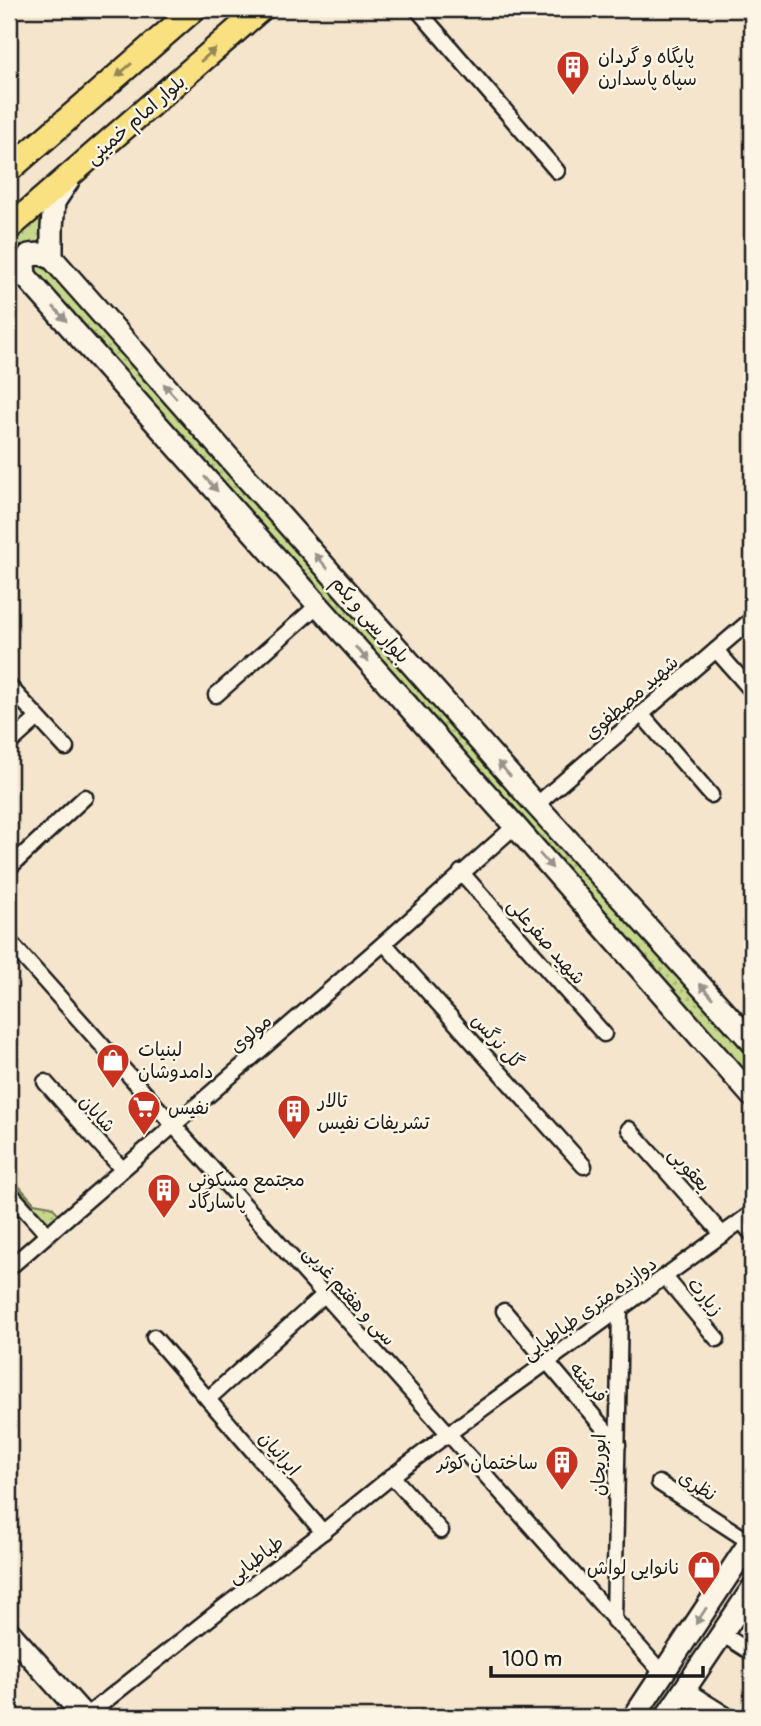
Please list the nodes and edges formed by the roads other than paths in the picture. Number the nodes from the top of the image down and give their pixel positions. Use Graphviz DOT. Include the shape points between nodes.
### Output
graph roads {
  1 [pos="194,9"];
  2 [pos="261,9"];
  3 [pos="417,9"];
  4 [pos="9,170"];
  5 [pos="557,171"];
  6 [pos="72,175"];
  7 [pos="9,228"];
  8 [pos="52,258"];
  9 [pos="17,275"];
  10 [pos="318,605"];
  11 [pos="752,619"];
  12 [pos="716,650"];
  13 [pos="9,686"];
  14 [pos="752,691"];
  15 [pos="216,695"];
  16 [pos="641,714"];
  17 [pos="37,718"];
  18 [pos="9,744"];
  19 [pos="66,748"];
  20 [pos="711,795"];
  21 [pos="85,797"];
  22 [pos="536,805"];
  23 [pos="515,826"];
  24 [pos="9,869"];
  25 [pos="461,872"];
  26 [pos="9,941"];
  27 [pos="384,943"];
  28 [pos="604,1034"];
  29 [pos="752,1042"];
  30 [pos="44,1082"];
  31 [pos="752,1096"];
  32 [pos="173,1125"];
  33 [pos="629,1129"];
  34 [pos="584,1166"];
  35 [pos="122,1169"];
  36 [pos="9,1192"];
  37 [pos="747,1217"];
  38 [pos="46,1234"];
  39 [pos="752,1234"];
  40 [pos="723,1235"];
  41 [pos="9,1268"];
  42 [pos="665,1277"];
  43 [pos="324,1296"];
  44 [pos="620,1310"];
  45 [pos="504,1311"];
  46 [pos="154,1337"];
  47 [pos="717,1339"];
  48 [pos="547,1363"];
  49 [pos="208,1399"];
  50 [pos="448,1434"];
  51 [pos="618,1445"];
  52 [pos="392,1476"];
  53 [pos="659,1483"];
  54 [pos="441,1531"];
  55 [pos="323,1532"];
  56 [pos="751,1540"];
  57 [pos="752,1589"];
  58 [pos="614,1621"];
  59 [pos="9,1632"];
  60 [pos="722,1634"];
  61 [pos="752,1653"];
  62 [pos="663,1674"];
  63 [pos="683,1692"];
  64 [pos="85,1717"];
  65 [pos="634,1717"];
  66 [pos="666,1717"];
  67 [pos="723,1717"];
  1 -- 4 [label="main road, one-way"];
  6 -- 2 [label="main road, بلوار امام خمینی, one-way"];
  3 -- 5 [label="street"];
  6 -- 7 [label="main road, بلوار امام خمینی"];
  6 -- 8 [label="main road" via="54,202"];
  8 -- 9 [label="main road" via="29,255"];
  22 -- 8 [label="main road, بلوار سی و یکم, one-way"];
  9 -- 10 [label="main road, بلوار سی و یکم, one-way"];
  10 -- 15 [label="street"];
  10 -- 23 [label="main road, بلوار سی و یکم, one-way"];
  11 -- 12 [label="street, شهید مصطفوی"];
  12 -- 14 [label="street"];
  12 -- 16 [label="street, شهید مصطفوی"];
  13 -- 17 [label="street"];
  16 -- 20 [label="street"];
  16 -- 22 [label="street, شهید مصطفوی"];
  17 -- 18 [label="street"];
  17 -- 19 [label="street"];
  21 -- 24 [label="street"];
  29 -- 22 [label="main road, بلوار سی و یکم, one-way"];
  23 -- 25 [label="street, مولوی"];
  23 -- 31 [label="main road, بلوار سی و یکم, one-way"];
  25 -- 27 [label="street, مولوی"];
  25 -- 28 [label="street, شهید صفرعلی"];
  26 -- 32 [label="street, سی و هفتم غربی"];
  27 -- 32 [label="street, مولوی"];
  27 -- 34 [label="street, گل نرگس"];
  30 -- 35 [label="street, شایان"];
  32 -- 35 [label="street, مولوی"];
  32 -- 43 [label="street, سی و هفتم غربی"];
  33 -- 40 [label="street, یعقوبی"];
  35 -- 38 [label="street, مولوی"];
  36 -- 38 [label="street"];
  37 -- 39 [label="street"];
  37 -- 40 [label="street, دوازده متری طباطبایی"];
  38 -- 41 [label="street, مولوی"];
  40 -- 42 [label="street, دوازده متری طباطبایی"];
  42 -- 44 [label="street, دوازده متری طباطبایی"];
  42 -- 47 [label="street, زیارت"];
  43 -- 49 [label="street"];
  43 -- 50 [label="street, سی و هفتم غربی"];
  44 -- 48 [label="street, دوازده متری طباطبایی"];
  44 -- 51 [label="street, ابوریحان"];
  45 -- 48 [label="street, فرشته"];
  46 -- 49 [label="street, ایرانیان"];
  48 -- 50 [label="street, دوازده متری طباطبایی"];
  48 -- 51 [label="street, فرشته"];
  49 -- 55 [label="street, ایرانیان"];
  50 -- 52 [label="street, طباطبایی"];
  50 -- 58 [label="street, سی و هفتم غربی"];
  51 -- 58 [label="street, ابوریحان"];
  52 -- 54 [label="street"];
  52 -- 55 [label="street, طباطبایی"];
  53 -- 56 [label="street, نظری"];
  55 -- 64 [label="street, طباطبایی"];
  56 -- 62 [label="main road, one-way"];
  57 -- 60 [label="main road"];
  58 -- 62 [label="street, سی و هفتم غربی"];
  59 -- 64 [label="main road"];
  60 -- 61 [label="street"];
  60 -- 63 [label="main road"];
  62 -- 65 [label="main road"];
  63 -- 66 [label="main road"];
  63 -- 67 [label="main road"];
}
